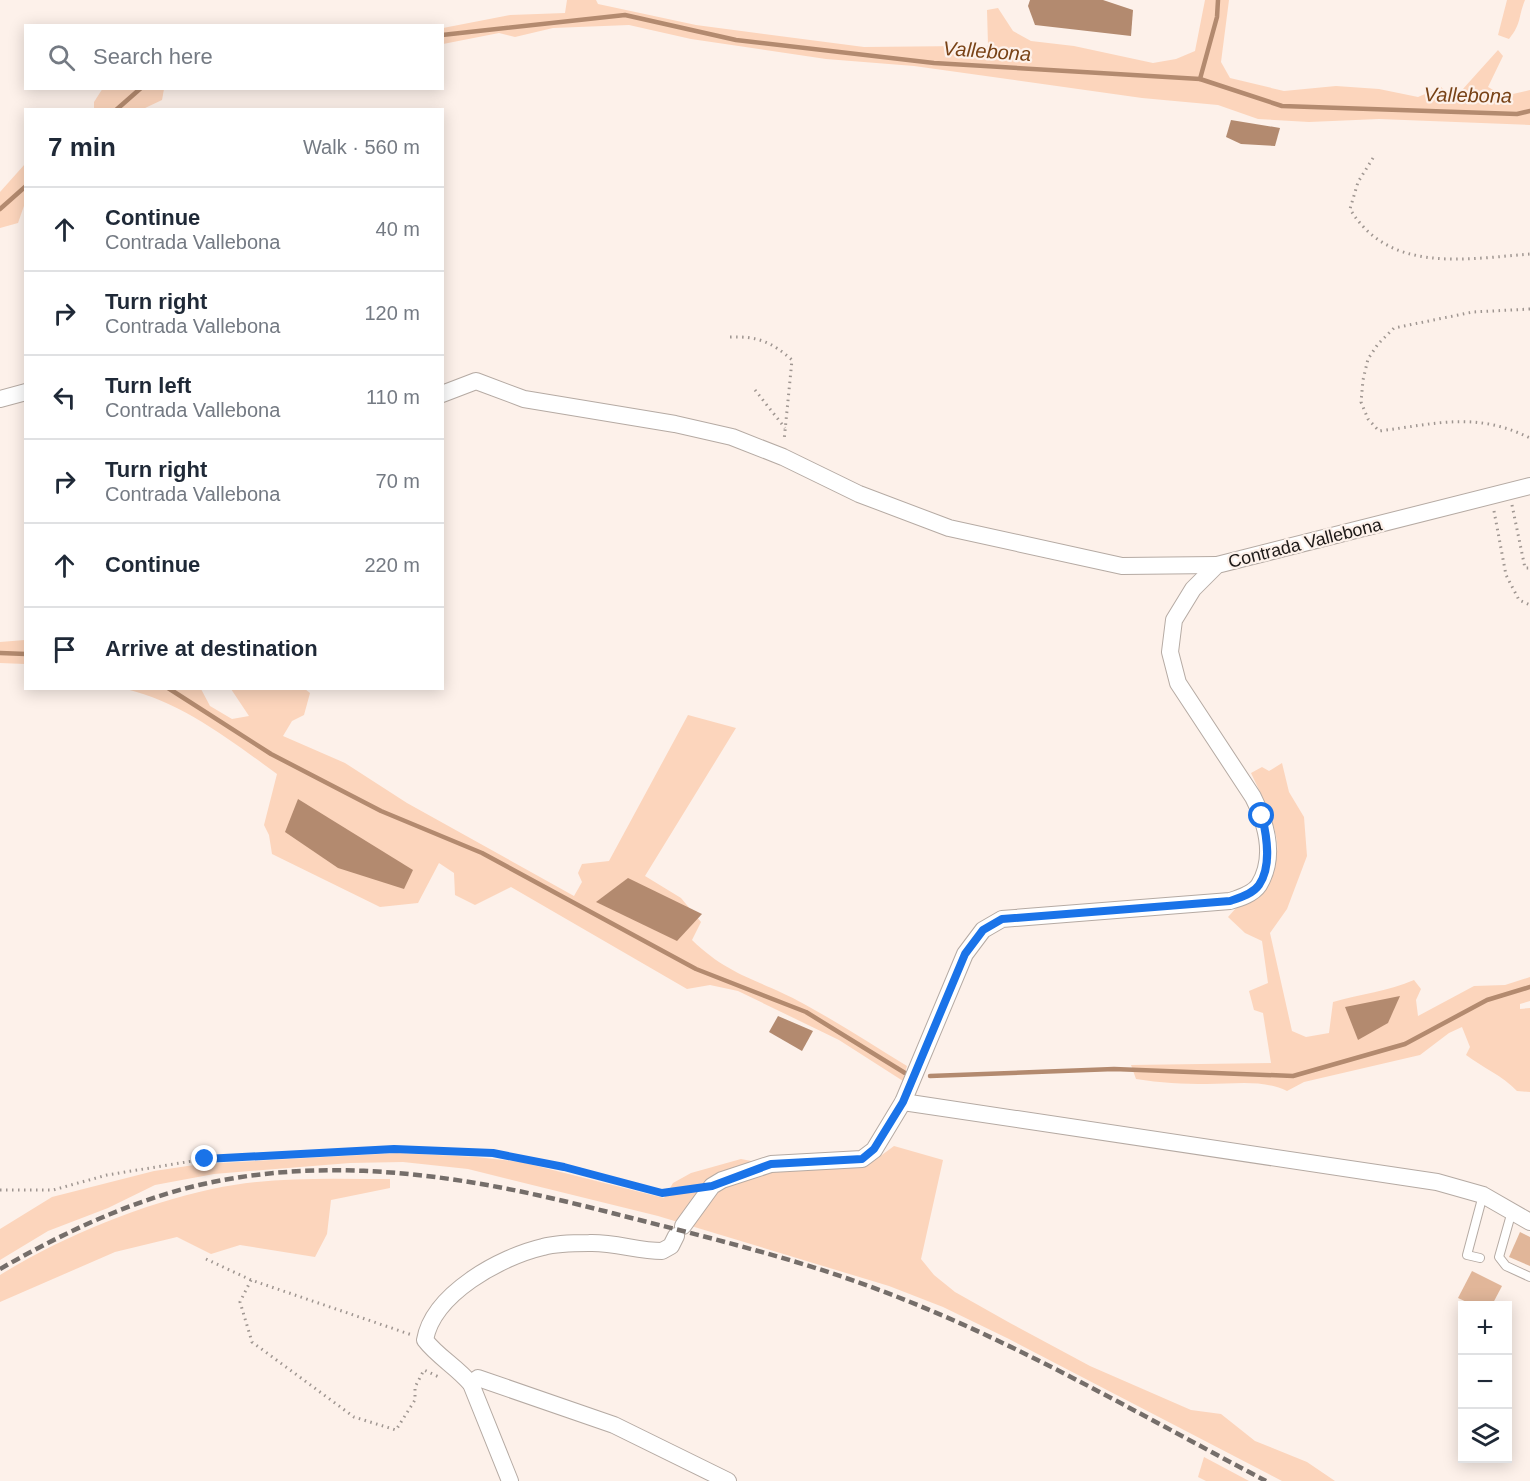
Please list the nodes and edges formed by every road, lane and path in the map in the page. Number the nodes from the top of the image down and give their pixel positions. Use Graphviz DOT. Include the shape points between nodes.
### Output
graph roads {
  1 [pos="1373,158"];
  2 [pos="1530,254"];
  3 [pos="1530,309"];
  4 [pos="730,336"];
  5 [pos="756,390"];
  6 [pos="24,393"];
  7 [pos="444,393"];
  8 [pos="0,399"];
  9 [pos="785,428"];
  10 [pos="1530,438"];
  11 [pos="783,457"];
  12 [pos="1530,486"];
  13 [pos="1510,491"];
  14 [pos="1492,496"];
  15 [pos="1217,565"];
  16 [pos="1530,568"];
  17 [pos="1530,605"];
  18 [pos="903,1102"];
  19 [pos="712,1186"];
  20 [pos="0,1190"];
  21 [pos="1483,1195"];
  22 [pos="1512,1210"];
  23 [pos="1530,1222"];
  24 [pos="1480,1258"];
  25 [pos="206,1259"];
  26 [pos="1530,1277"];
  27 [pos="251,1280"];
  28 [pos="425,1340"];
  29 [pos="445,1380"];
  30 [pos="471,1384"];
  31 [pos="510,1481"];
  32 [pos="729,1481"];
  1 -- 2 [label="path" via="1358,182 1350,209 1361,228 1393,249 1444,261"];
  3 -- 10 [label="path" via="1473,312 1394,328 1368,359 1361,402 1368,419 1379,431 1465,419 1506,426"];
  4 -- 9 [label="path" via="753,336 776,345 792,360"];
  5 -- 9 [label="path"];
  6 -- 8 [label="street"];
  7 -- 11 [label="street" via="476,381 524,399 732,437"];
  9 -- 11 [label="path"];
  11 -- 15 [label="street" via="860,494 949,528 1122,566"];
  12 -- 13 [label="street, Contrada Vallebona"];
  13 -- 14 [label="street, Contrada Vallebona"];
  13 -- 16 [label="path" via="1525,568"];
  14 -- 15 [label="street, Contrada Vallebona"];
  14 -- 17 [label="path" via="1506,574 1519,600"];
  15 -- 18 [label="street, Contrada Vallebona" via="1193,589 1174,620 1170,652 1178,683 1262,816 1268,841 1259,886 1230,901 1002,919 983,930 965,954"];
  18 -- 19 [label="street, Contrada Vallebona" via="874,1149 862,1159 771,1164"];
  18 -- 21 [label="street" via="1340,1166 1437,1182"];
  19 -- 20 [label="path" via="662,1193 493,1153 394,1149 205,1159 107,1175 53,1190"];
  19 -- 28 [label="street" via="671,1246 662,1251 591,1243 543,1246 511,1259 456,1291 427,1325"];
  21 -- 22 [label="street"];
  21 -- 24 [label="lane" via="1467,1255"];
  22 -- 23 [label="street"];
  22 -- 26 [label="lane" via="1499,1257 1506,1266"];
  25 -- 27 [label="path"];
  27 -- 28 [label="path"];
  27 -- 29 [label="path" via="240,1302 252,1342 354,1417 396,1430 415,1400 415,1387 424,1370"];
  28 -- 30 [label="street"];
  30 -- 31 [label="street"];
  30 -- 32 [label="street" via="478,1378 614,1425"];
}
